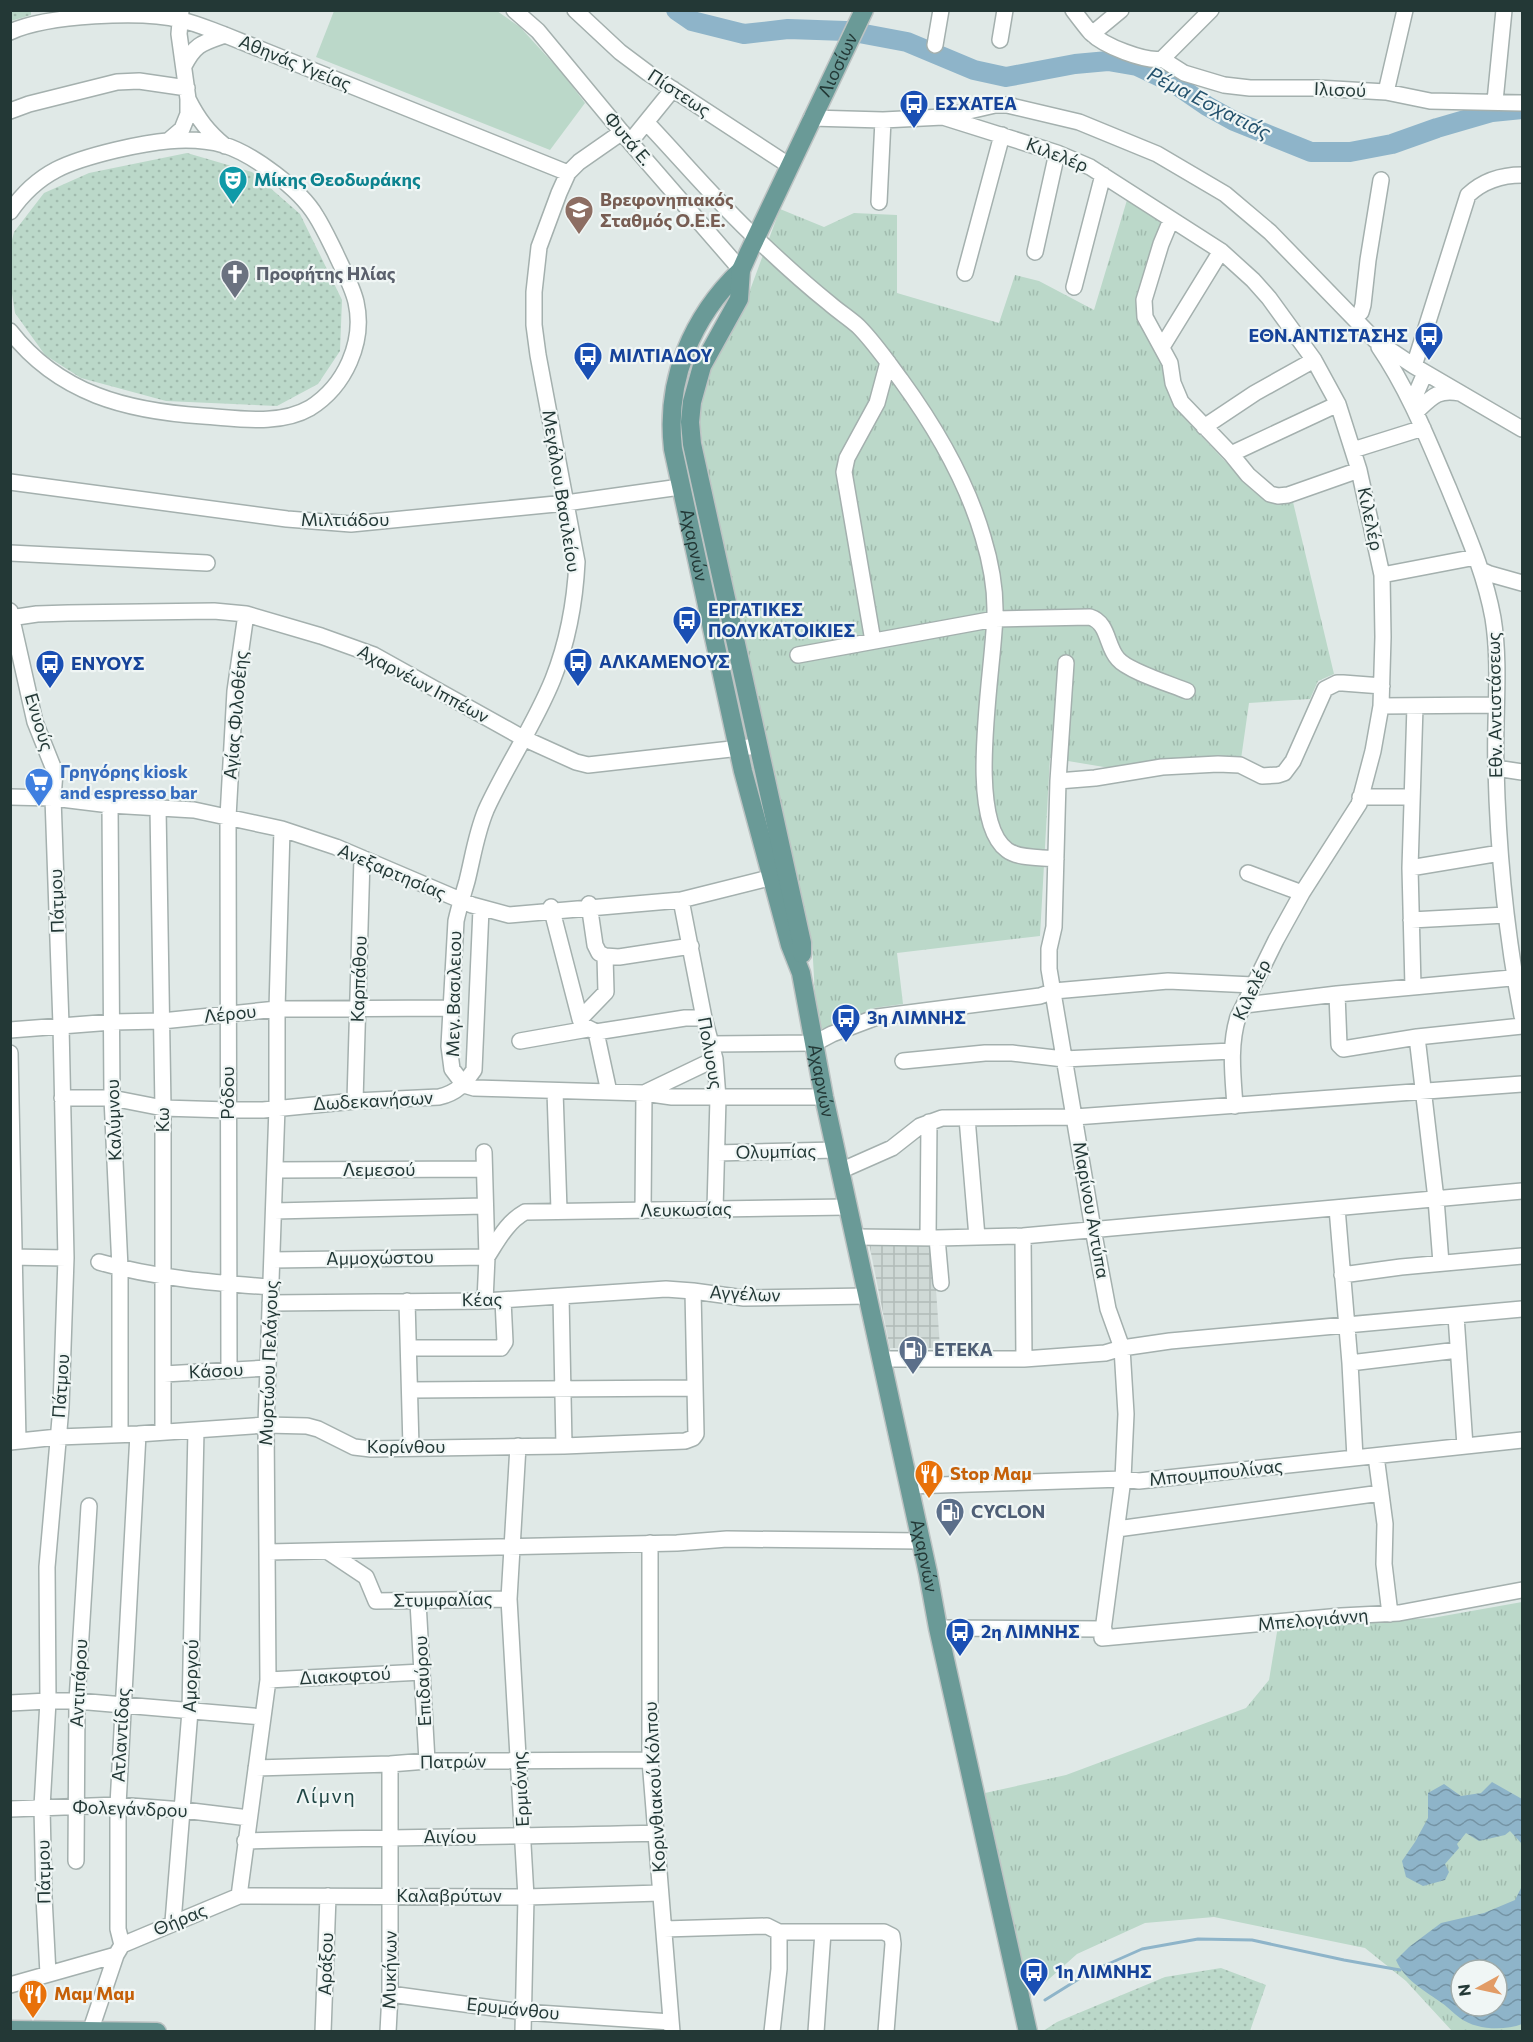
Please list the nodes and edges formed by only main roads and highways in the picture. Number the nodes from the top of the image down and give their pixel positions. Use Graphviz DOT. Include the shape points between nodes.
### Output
graph roads {
  1 [pos="861,16"];
  2 [pos="811,118"];
  3 [pos="741,270"];
  4 [pos="801,973"];
  5 [pos="21,2030"];
  6 [pos="90,2031"];
  7 [pos="158,2031"];
  8 [pos="1028,2031"];
  1 -- 2 [label="main road, Λιοσίων"];
  2 -- 3 [label="main road, Αχαρνών"];
  3 -- 4 [label="main road, Αχαρνών" via="739,299 712,345 696,383 690,432 802,943"];
  3 -- 4 [label="main road, Αχαρνών" via="721,290 691,339 674,389 671,432 738,749 790,945"];
  4 -- 8 [label="main road, Αχαρνών" via="824,1097"];
  5 -- 6 [label="main road"];
  6 -- 7 [label="main road"];
}
